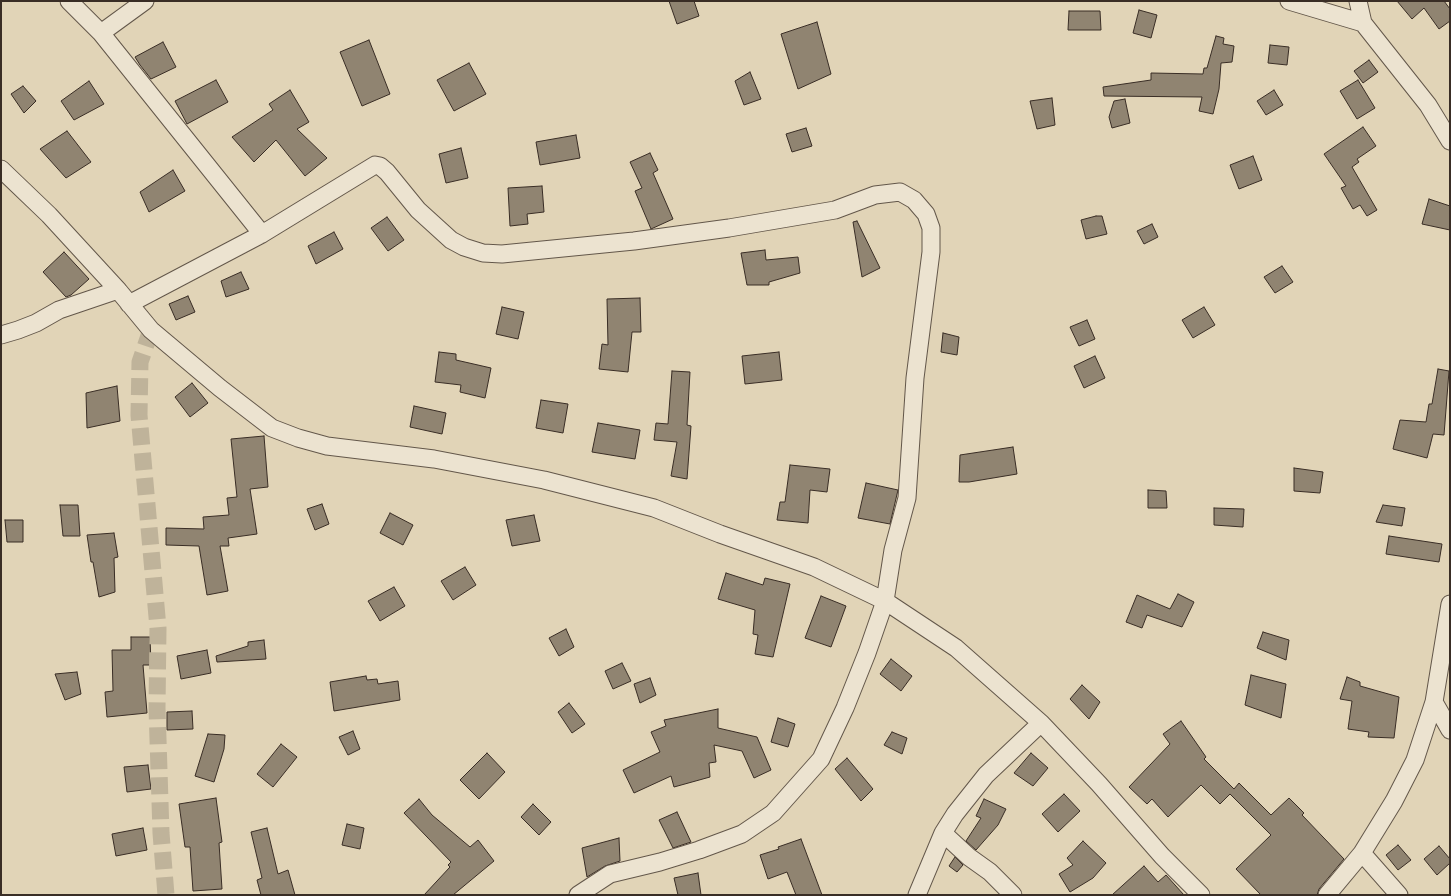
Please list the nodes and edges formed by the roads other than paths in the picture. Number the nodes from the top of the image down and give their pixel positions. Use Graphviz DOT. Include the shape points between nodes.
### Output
graph roads {
  1 [pos="69,1"];
  2 [pos="145,1"];
  3 [pos="1289,1"];
  4 [pos="1358,1"];
  5 [pos="1363,23"];
  6 [pos="101,33"];
  7 [pos="1450,141"];
  8 [pos="1,169"];
  9 [pos="262,234"];
  10 [pos="118,290"];
  11 [pos="129,304"];
  12 [pos="1,335"];
  13 [pos="885,601"];
  14 [pos="1450,604"];
  15 [pos="1434,702"];
  16 [pos="1041,723"];
  17 [pos="1450,730"];
  18 [pos="943,833"];
  19 [pos="1362,853"];
  20 [pos="578,895"];
  21 [pos="916,895"];
  22 [pos="1013,895"];
  23 [pos="1201,895"];
  24 [pos="1327,895"];
  25 [pos="1399,895"];
  1 -- 6 [label="street"];
  2 -- 6 [label="street"];
  3 -- 5 [label="street"];
  4 -- 5 [label="street"];
  5 -- 7 [label="street" via="1428,105"];
  6 -- 9 [label="street"];
  8 -- 10 [label="street" via="49,215"];
  9 -- 11 [label="street"];
  9 -- 13 [label="street" via="375,165 387,172 418,210 451,240 474,251 502,254 634,241 729,228 835,210 875,194 900,192 914,200 926,214 931,228 931,252 915,378 907,498 893,550"];
  10 -- 11 [label="street"];
  10 -- 12 [label="street" via="59,310 36,323"];
  11 -- 13 [label="street" via="151,330 272,428 327,446 434,459 544,480 654,508 814,567"];
  13 -- 16 [label="street" via="956,648"];
  13 -- 20 [label="street" via="845,708 821,759 773,813 742,834 660,862 610,874"];
  14 -- 15 [label="street"];
  15 -- 17 [label="street"];
  15 -- 19 [label="street" via="1415,760 1394,801"];
  16 -- 18 [label="street" via="986,775"];
  16 -- 23 [label="street"];
  18 -- 21 [label="street"];
  18 -- 22 [label="street"];
  19 -- 24 [label="street"];
  19 -- 25 [label="street"];
}
